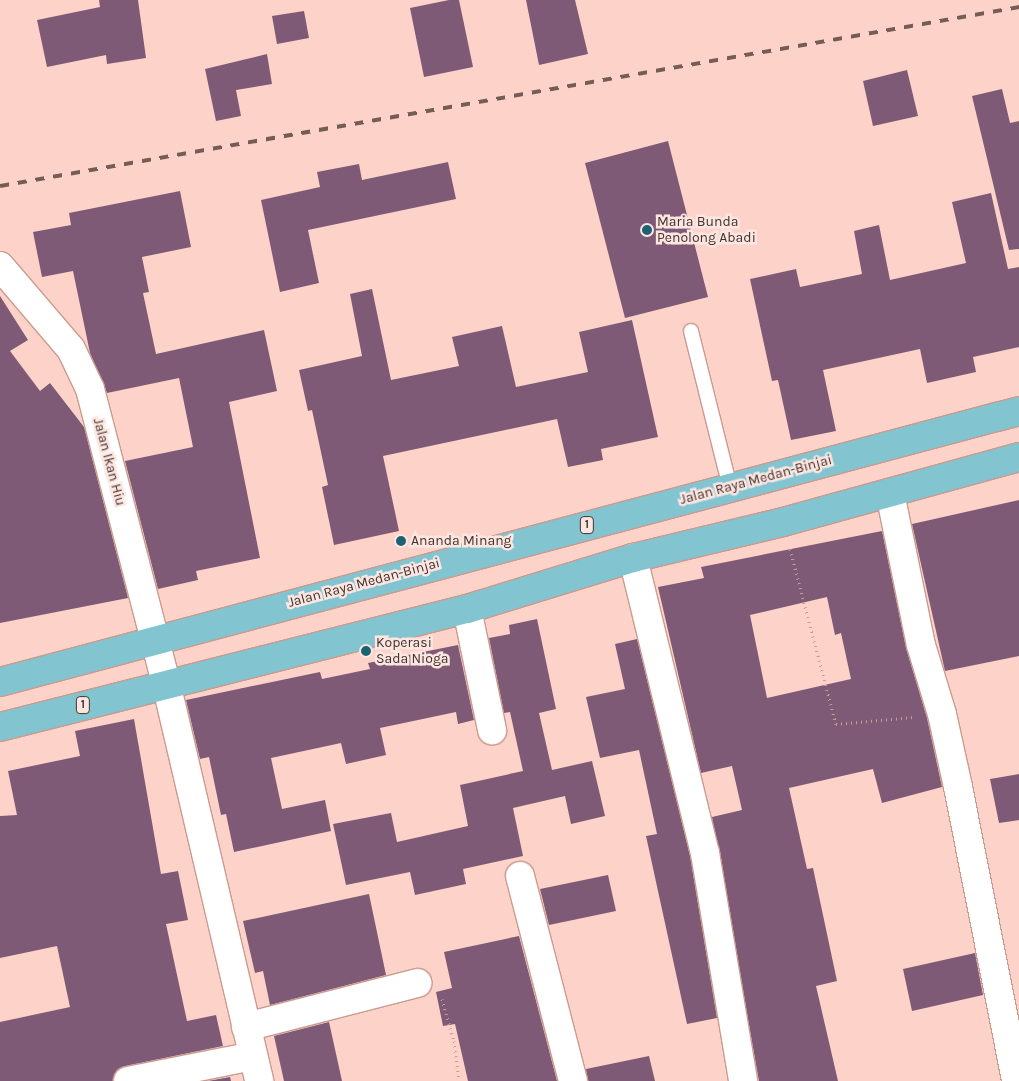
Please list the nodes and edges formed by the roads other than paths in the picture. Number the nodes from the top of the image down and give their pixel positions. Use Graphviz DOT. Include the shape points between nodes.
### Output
graph roads {
  1 [pos="0,266"];
  2 [pos="691,331"];
  3 [pos="1019,411"];
  4 [pos="1019,457"];
  5 [pos="730,487"];
  6 [pos="890,493"];
  7 [pos="633,558"];
  8 [pos="467,609"];
  9 [pos="154,639"];
  10 [pos="0,682"];
  11 [pos="166,683"];
  12 [pos="0,727"];
  13 [pos="492,730"];
  14 [pos="520,876"];
  15 [pos="417,984"];
  16 [pos="246,1026"];
  17 [pos="256,1069"];
  18 [pos="128,1081"];
  19 [pos="573,1081"];
  20 [pos="743,1081"];
  21 [pos="1016,1081"];
  1 -- 9 [label="street, Jalan Ikan Hiu" via="71,349 90,389"];
  2 -- 5 [label="lane"];
  3 -- 5 [label="main road, Jalan Raya Medan-Binjai / 1"];
  4 -- 6 [label="main road, 1"];
  5 -- 9 [label="main road, Jalan Raya Medan-Binjai / 1"];
  6 -- 7 [label="main road, 1"];
  6 -- 21 [label="street" via="922,645 942,714"];
  7 -- 8 [label="main road, 1"];
  7 -- 20 [label="street" via="706,853"];
  8 -- 11 [label="main road, 1"];
  8 -- 13 [label="street"];
  9 -- 10 [label="main road, Jalan Raya Medan-Binjai / 1"];
  9 -- 11 [label="street, Jalan Ikan Hiu"];
  11 -- 12 [label="main road, 1"];
  11 -- 16 [label="street, Jalan Ikan Hiu"];
  14 -- 19 [label="street"];
  15 -- 16 [label="street"];
  16 -- 17 [label="street, Jalan Ikan Hiu"];
  17 -- 18 [label="street"];
}
